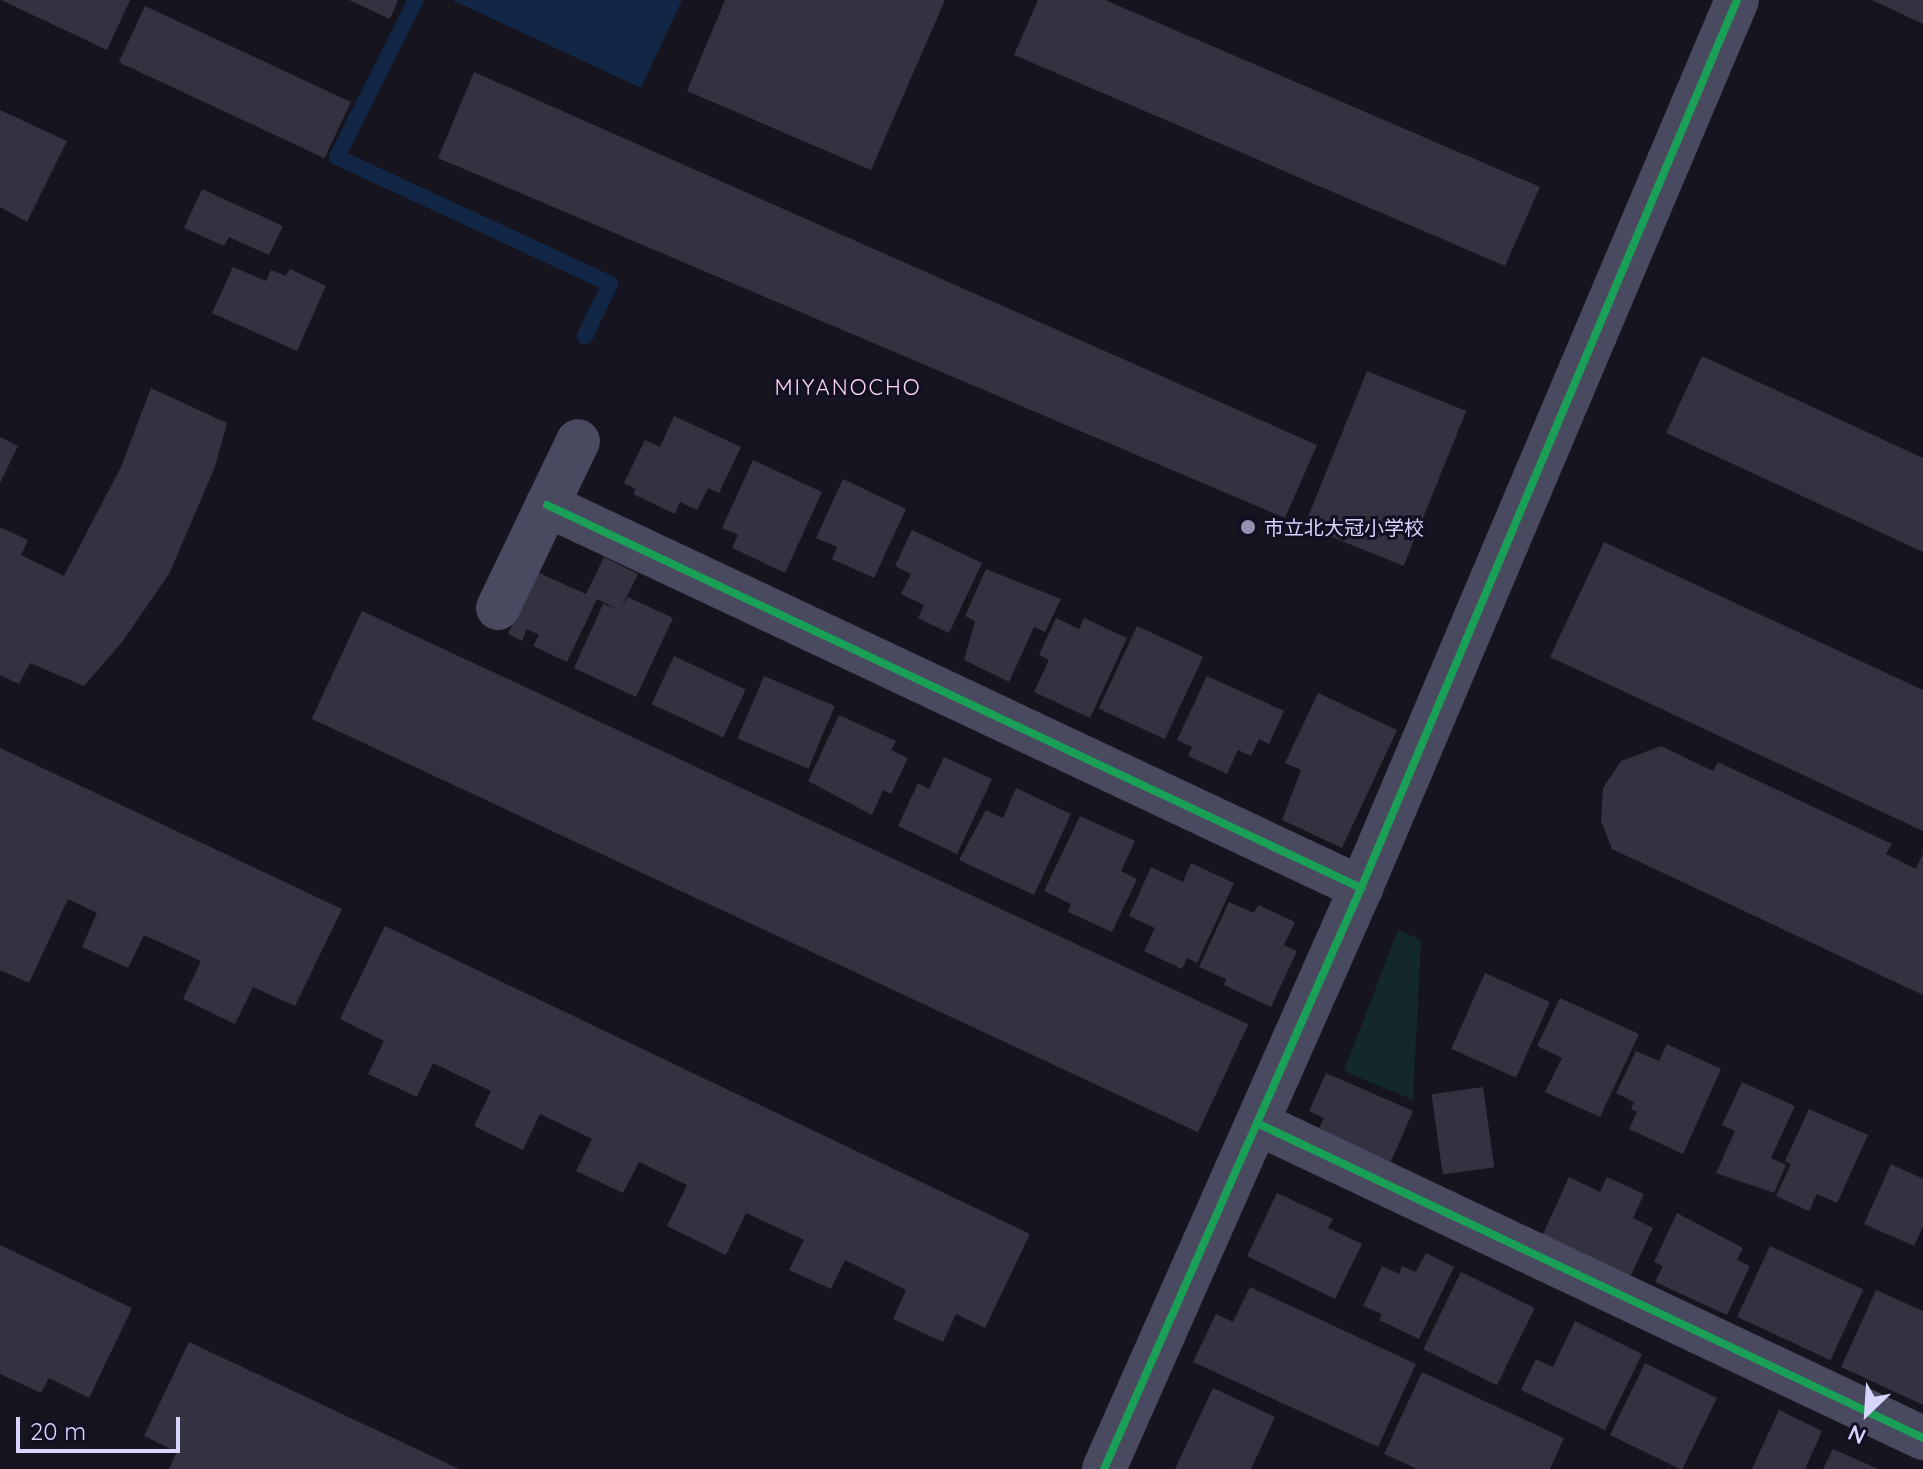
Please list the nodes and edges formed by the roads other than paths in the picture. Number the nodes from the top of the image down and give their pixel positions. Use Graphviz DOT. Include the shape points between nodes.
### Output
graph roads {
  1 [pos="1737,0"];
  2 [pos="578,441"];
  3 [pos="547,505"];
  4 [pos="498,608"];
  5 [pos="1361,888"];
  6 [pos="1259,1124"];
  7 [pos="1923,1438"];
  8 [pos="1104,1469"];
  1 -- 5 [label="street"];
  2 -- 3 [label="street"];
  3 -- 4 [label="street"];
  3 -- 5 [label="street"];
  5 -- 6 [label="street"];
  6 -- 7 [label="street"];
  6 -- 8 [label="street"];
}
